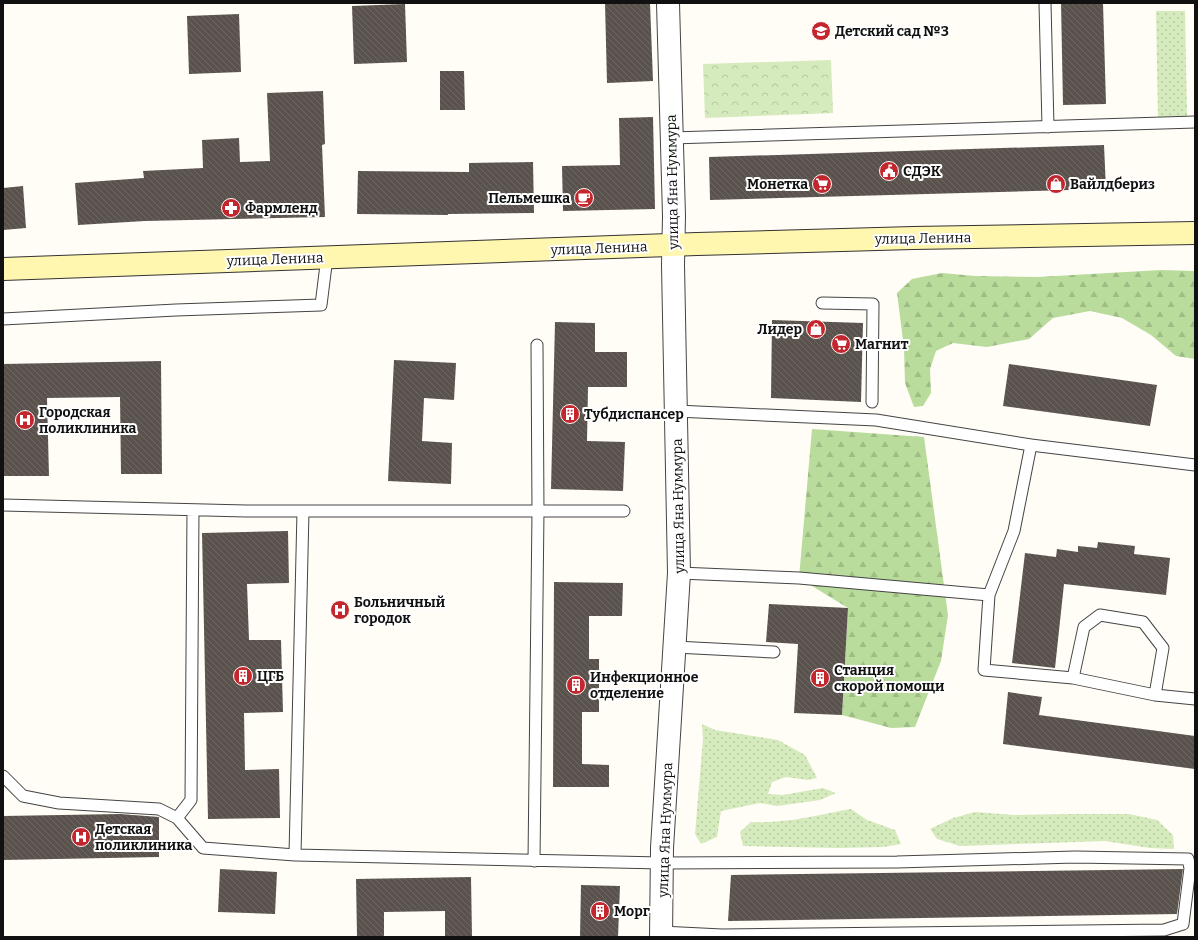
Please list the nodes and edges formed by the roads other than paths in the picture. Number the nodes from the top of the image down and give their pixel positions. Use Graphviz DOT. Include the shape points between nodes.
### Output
graph roads {
  1 [pos="668,3"];
  2 [pos="1045,3"];
  3 [pos="1195,122"];
  4 [pos="1048,127"];
  5 [pos="671,138"];
  6 [pos="1195,234"];
  7 [pos="673,245"];
  8 [pos="328,257"];
  9 [pos="3,269"];
  10 [pos="822,303"];
  11 [pos="3,320"];
  12 [pos="537,346"];
  13 [pos="872,402"];
  14 [pos="676,411"];
  15 [pos="1031,445"];
  16 [pos="1195,465"];
  17 [pos="3,506"];
  18 [pos="193,510"];
  19 [pos="303,511"];
  20 [pos="538,512"];
  21 [pos="624,512"];
  22 [pos="679,574"];
  23 [pos="989,595"];
  24 [pos="675,647"];
  25 [pos="774,652"];
  26 [pos="1073,678"];
  27 [pos="1155,695"];
  28 [pos="1195,699"];
  29 [pos="3,776"];
  30 [pos="177,818"];
  31 [pos="295,855"];
  32 [pos="534,860"];
  33 [pos="662,863"];
  34 [pos="661,935"];
  1 -- 5 [label="street, улица Яна Нуммура"];
  2 -- 4 [label="lane"];
  3 -- 4 [label="lane"];
  4 -- 5 [label="lane"];
  5 -- 7 [label="street, улица Яна Нуммура"];
  6 -- 7 [label="main road, улица Ленина"];
  7 -- 8 [label="main road, улица Ленина"];
  7 -- 14 [label="street, улица Яна Нуммура"];
  8 -- 9 [label="main road, улица Ленина"];
  8 -- 11 [label="lane" via="321,305"];
  10 -- 13 [label="lane" via="873,304"];
  12 -- 20 [label="lane"];
  14 -- 15 [label="lane" via="876,420"];
  14 -- 22 [label="street, улица Яна Нуммура"];
  15 -- 16 [label="lane"];
  15 -- 23 [label="lane" via="1014,531"];
  17 -- 18 [label="lane"];
  18 -- 19 [label="lane"];
  18 -- 30 [label="lane" via="192,800"];
  19 -- 20 [label="lane"];
  19 -- 31 [label="lane"];
  20 -- 21 [label="lane"];
  20 -- 32 [label="lane"];
  22 -- 23 [label="lane" via="799,578"];
  22 -- 24 [label="street, улица Яна Нуммура"];
  23 -- 26 [label="lane" via="984,670"];
  24 -- 25 [label="lane"];
  24 -- 33 [label="street, улица Яна Нуммура"];
  26 -- 27 [label="lane"];
  26 -- 27 [label="lane" via="1084,626 1100,615 1143,622 1163,648"];
  27 -- 28 [label="lane"];
  29 -- 30 [label="lane" via="23,796 59,803 159,808"];
  30 -- 31 [label="lane" via="203,848"];
  31 -- 32 [label="lane"];
  32 -- 33 [label="lane"];
  33 -- 34 [label="street, улица Яна Нуммура"];
  33 -- 34 [label="lane" via="897,862 1075,857 1188,859 1190,868 1183,924 1164,930"];
}
